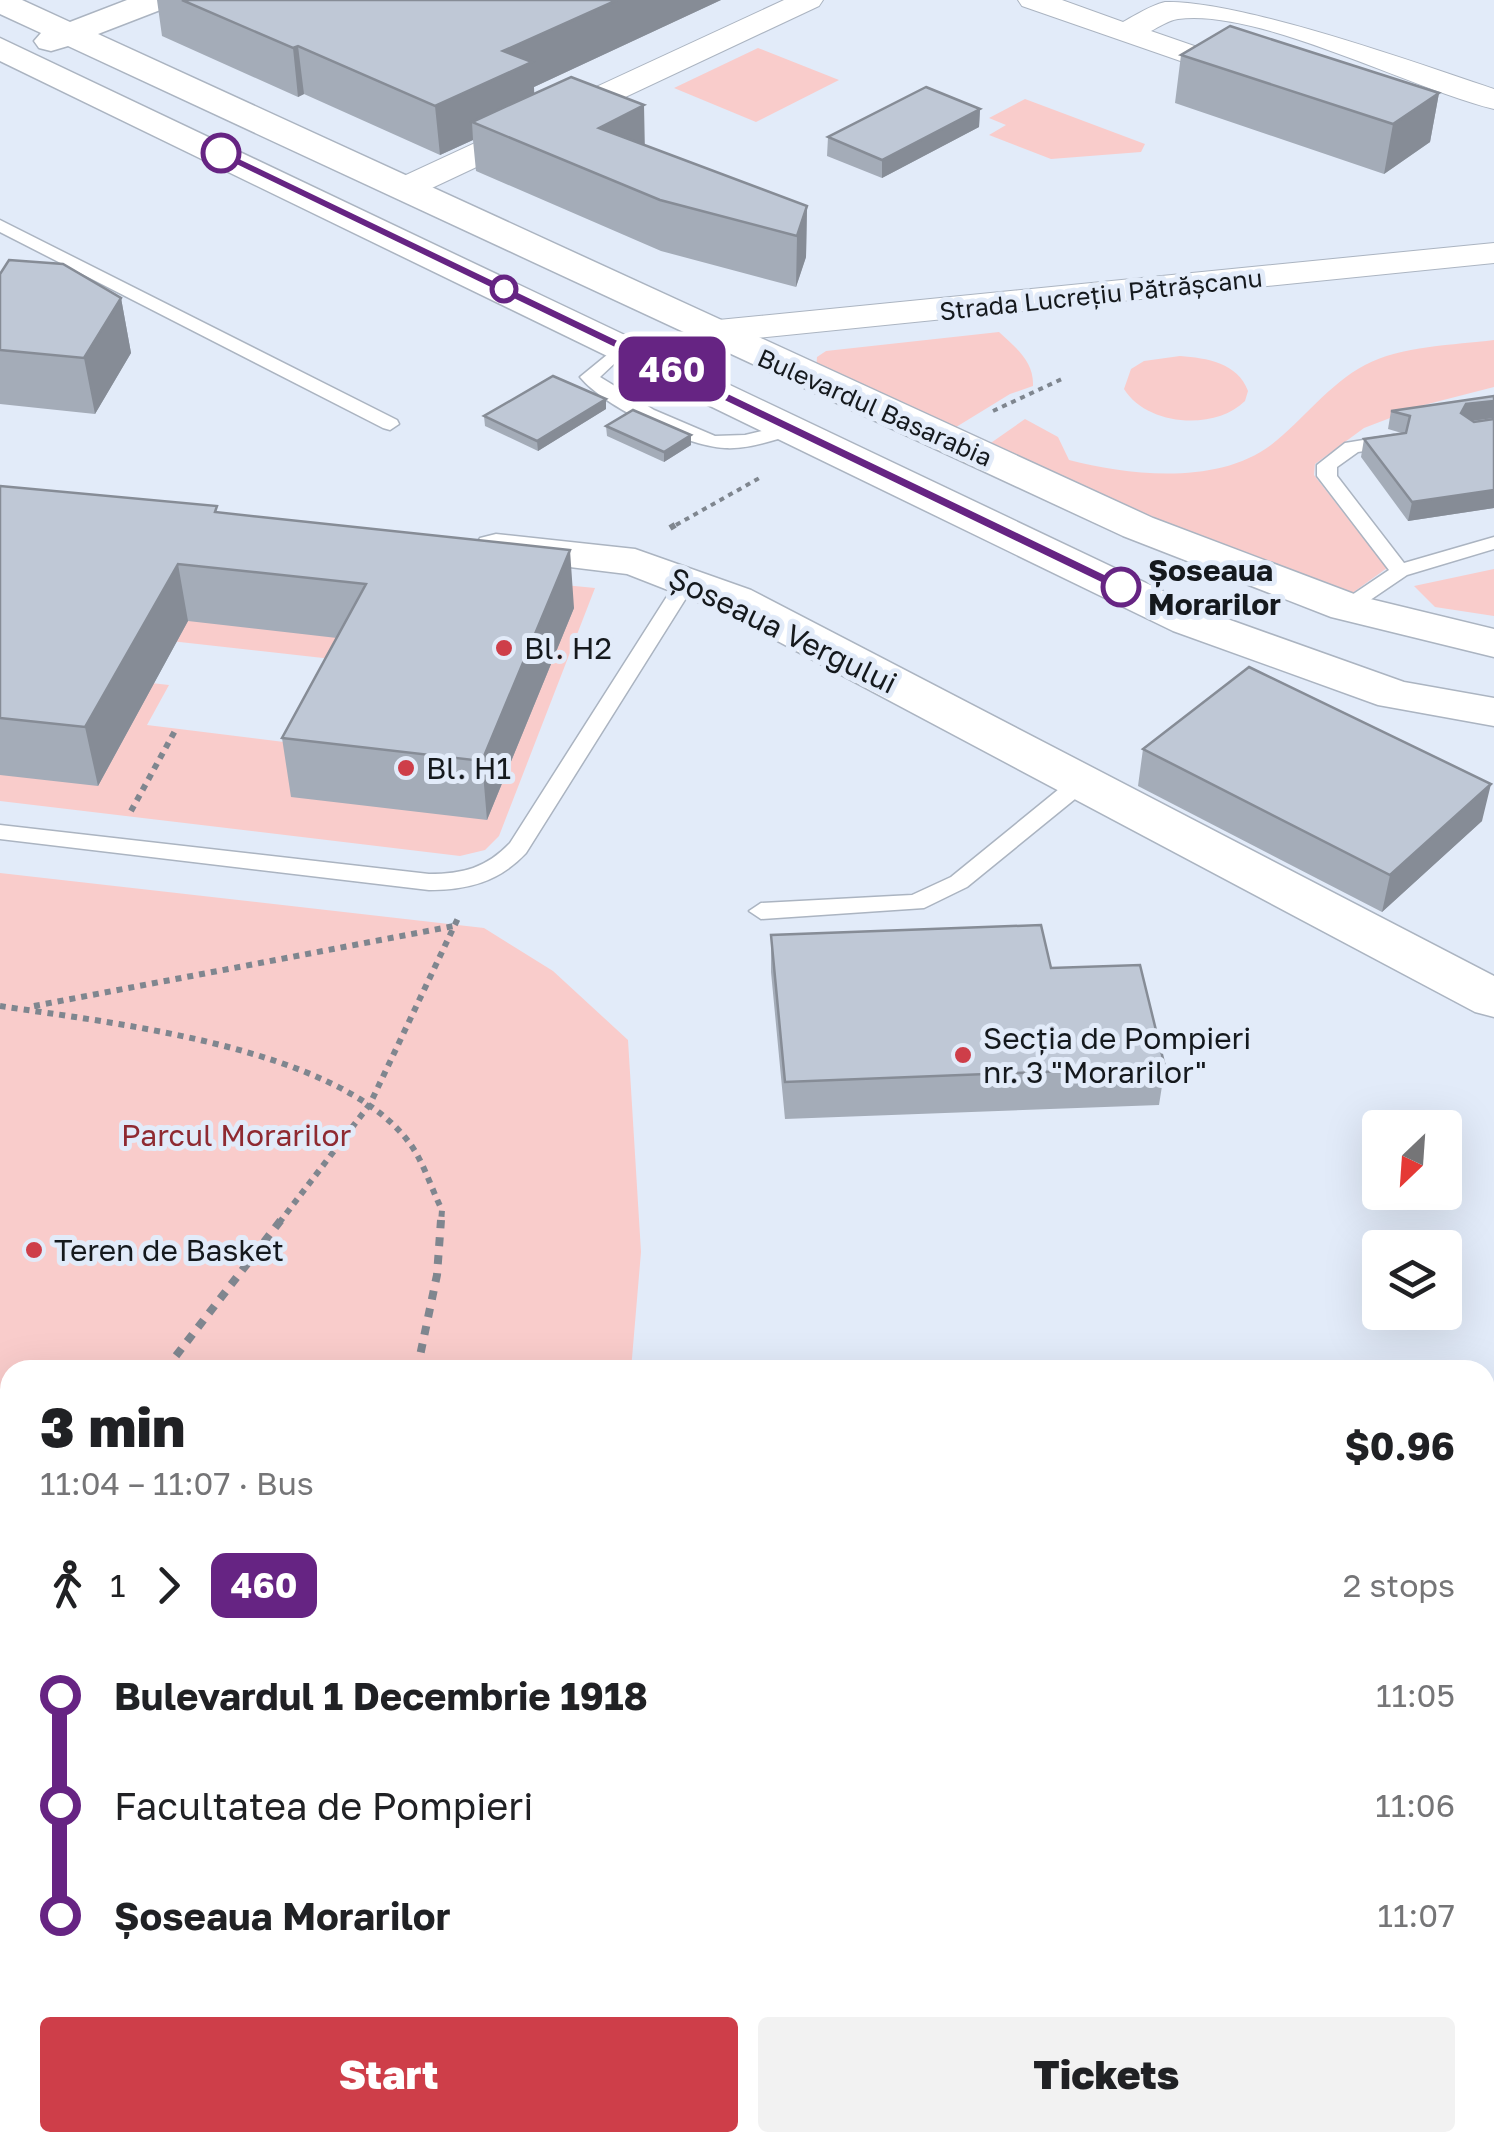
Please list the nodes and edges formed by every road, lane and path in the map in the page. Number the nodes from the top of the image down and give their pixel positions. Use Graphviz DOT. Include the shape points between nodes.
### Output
graph roads {
  1 [pos="808,0"];
  2 [pos="1033,0"];
  3 [pos="154,1"];
  4 [pos="6,4"];
  5 [pos="72,32"];
  6 [pos="1126,32"];
  7 [pos="8,51"];
  8 [pos="1192,56"];
  9 [pos="1494,100"];
  10 [pos="405,188"];
  11 [pos="0,225"];
  12 [pos="1494,253"];
  13 [pos="708,332"];
  14 [pos="1064,378"];
  15 [pos="390,424"];
  16 [pos="949,439"];
  17 [pos="1396,440"];
  18 [pos="766,474"];
  19 [pos="459,543"];
  20 [pos="1494,543"];
  21 [pos="635,562"];
  22 [pos="1400,571"];
  23 [pos="688,579"];
  24 [pos="1347,607"];
  25 [pos="1494,642"];
  26 [pos="1395,696"];
  27 [pos="1494,712"];
  28 [pos="1494,726"];
  29 [pos="176,729"];
  30 [pos="1083,781"];
  31 [pos="128,816"];
  32 [pos="0,832"];
  33 [pos="762,911"];
  34 [pos="1494,999"];
  35 [pos="0,1006"];
  36 [pos="26,1008"];
  37 [pos="370,1104"];
  38 [pos="174,1360"];
  39 [pos="419,1360"];
  1 -- 10 [label="street"];
  2 -- 6 [label="street"];
  3 -- 4 [label="main road" via="71,11"];
  3 -- 5 [label="main road"];
  4 -- 5 [label="main road, Bulevardul Basarabia"];
  5 -- 7 [label="main road"];
  5 -- 10 [label="main road, Bulevardul Basarabia"];
  6 -- 8 [label="street"];
  6 -- 9 [label="street" via="1169,10 1212,9"];
  7 -- 26 [label="main road, Bulevardul Basarabia" via="1189,621"];
  10 -- 13 [label="main road, Bulevardul Basarabia"];
  11 -- 15 [label="lane"];
  12 -- 13 [label="street, Strada Lucrețiu Pătrășcanu"];
  13 -- 16 [label="main road, Bulevardul Basarabia"];
  14 -- 16 [label="path"];
  16 -- 24 [label="main road, Bulevardul Basarabia" via="1214,559"];
  17 -- 22 [label="lane" via="1340,452 1327,465 1327,476"];
  18 -- 21 [label="path" via="654,534"];
  19 -- 21 [label="main road, Șoseaua Vergului"];
  20 -- 22 [label="lane"];
  21 -- 23 [label="main road, Șoseaua Vergului"];
  22 -- 24 [label="lane"];
  23 -- 30 [label="main road, Șoseaua Vergului"];
  23 -- 32 [label="lane" via="518,848 501,868 476,879 429,882"];
  24 -- 25 [label="main road, Bulevardul Basarabia"];
  26 -- 27 [label="main road, Bulevardul Basarabia"];
  26 -- 28 [label="main road"];
  29 -- 31 [label="path"];
  30 -- 33 [label="lane" via="958,882 916,902"];
  30 -- 34 [label="main road, Șoseaua Vergului"];
  35 -- 36 [label="path"];
  36 -- 37 [label="path" via="181,1034 303,1073"];
  36 -- 37 [label="path" via="455,925"];
  37 -- 38 [label="path"];
  37 -- 39 [label="path" via="409,1142 442,1210"];
}
